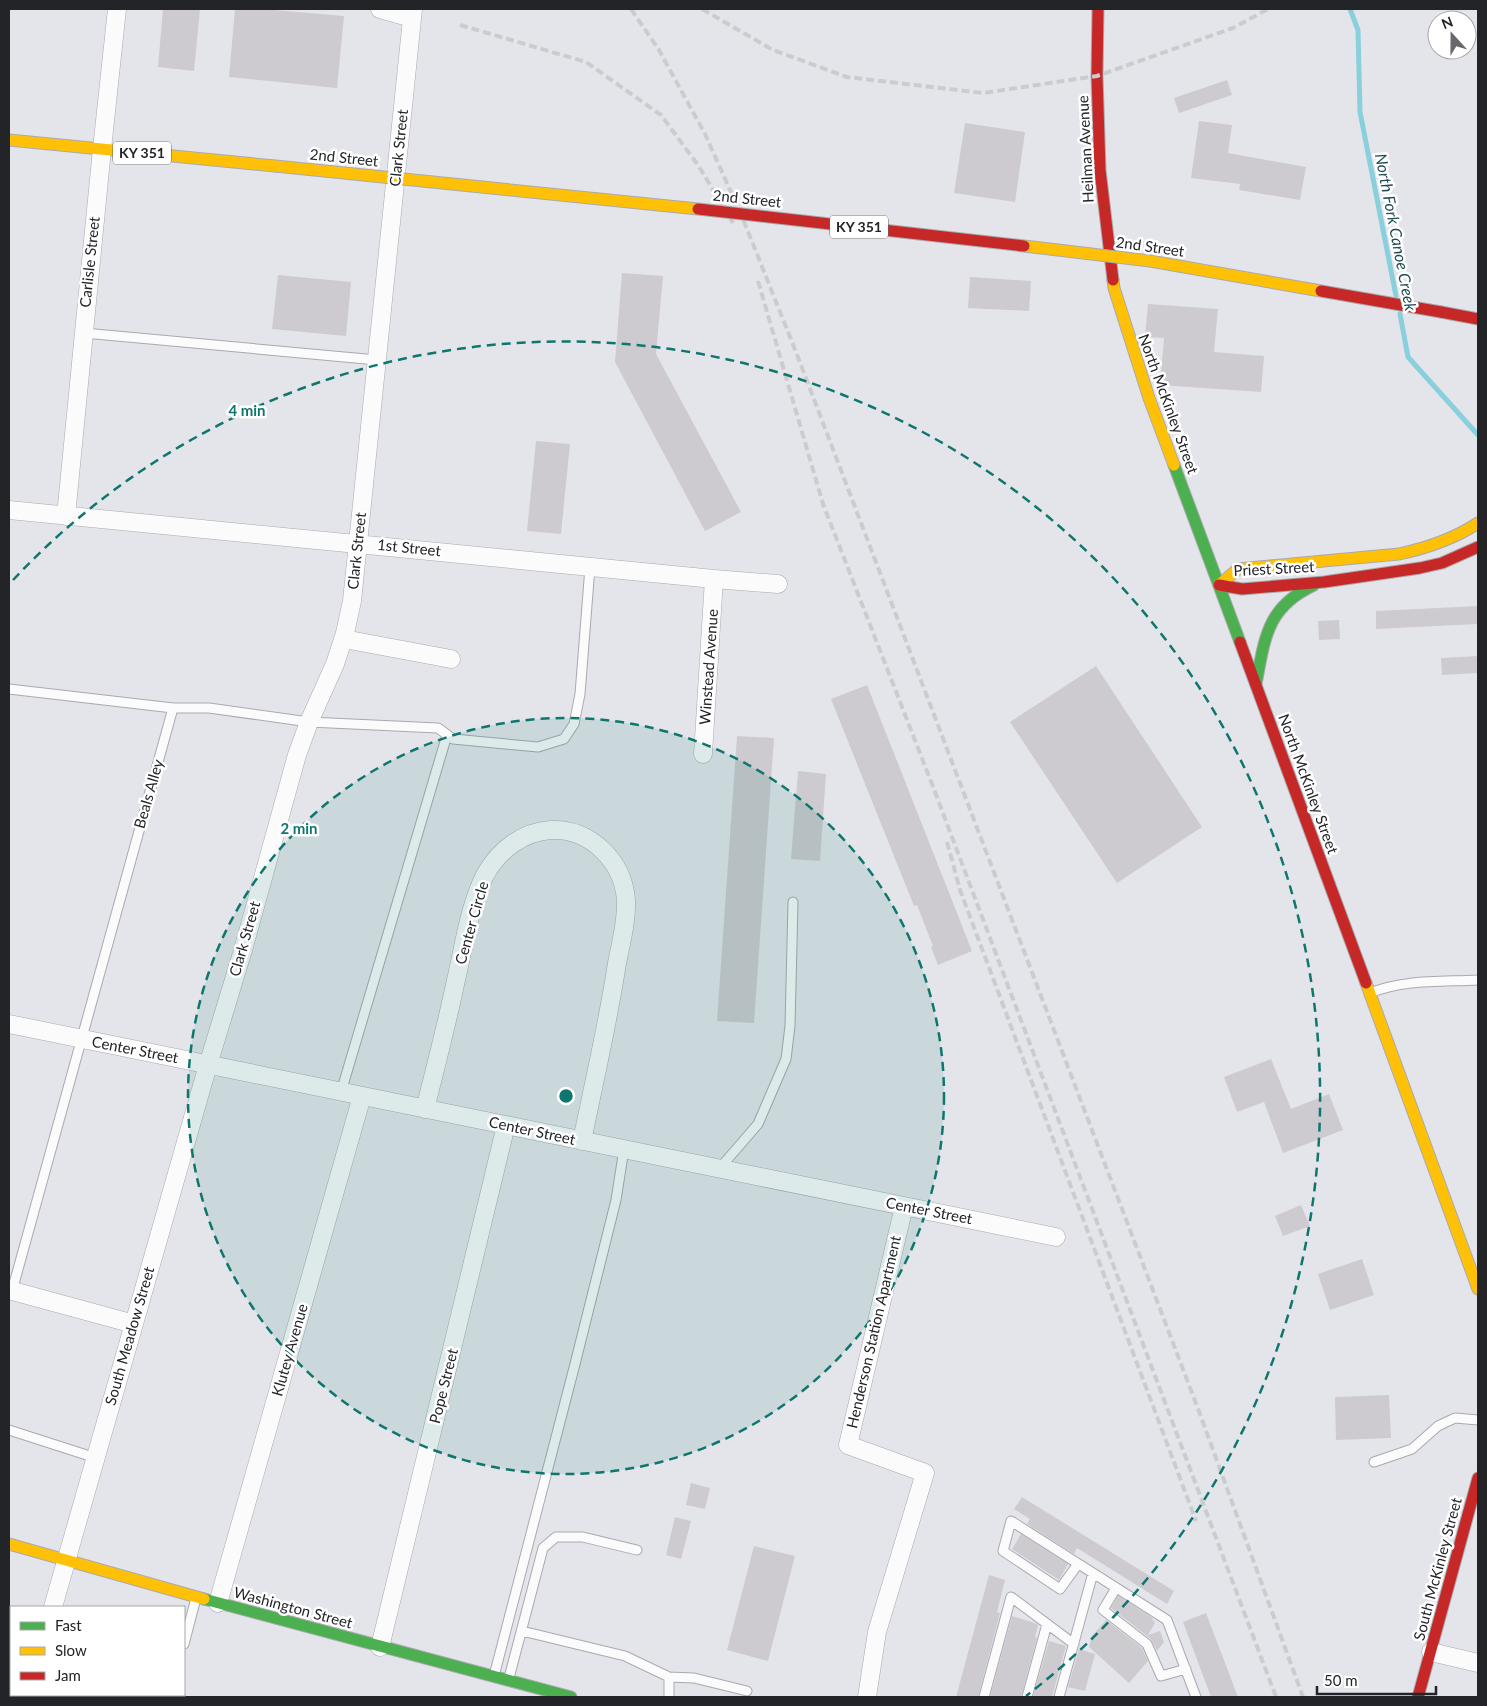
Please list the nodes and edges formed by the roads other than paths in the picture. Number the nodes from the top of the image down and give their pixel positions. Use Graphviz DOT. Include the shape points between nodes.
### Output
graph roads {
  1 [pos="117,9"];
  2 [pos="380,9"];
  3 [pos="1098,9"];
  4 [pos="412,13"];
  5 [pos="9,140"];
  6 [pos="102,149"];
  7 [pos="1114,288"];
  8 [pos="1478,319"];
  9 [pos="84,334"];
  10 [pos="377,360"];
  11 [pos="9,510"];
  12 [pos="66,516"];
  13 [pos="1478,523"];
  14 [pos="358,543"];
  15 [pos="1478,548"];
  16 [pos="590,567"];
  17 [pos="714,579"];
  18 [pos="1324,582"];
  19 [pos="778,584"];
  20 [pos="1219,585"];
  21 [pos="344,639"];
  22 [pos="451,658"];
  23 [pos="1256,684"];
  24 [pos="9,689"];
  25 [pos="173,708"];
  26 [pos="309,722"];
  27 [pos="446,734"];
  28 [pos="703,754"];
  29 [pos="793,902"];
  30 [pos="1478,980"];
  31 [pos="1370,993"];
  32 [pos="9,1024"];
  33 [pos="81,1039"];
  34 [pos="208,1065"];
  35 [pos="341,1092"];
  36 [pos="362,1096"];
  37 [pos="424,1109"];
  38 [pos="506,1125"];
  39 [pos="582,1141"];
  40 [pos="624,1149"];
  41 [pos="719,1169"];
  42 [pos="904,1206"];
  43 [pos="1056,1237"];
  44 [pos="1476,1274"];
  45 [pos="1478,1289"];
  46 [pos="10,1291"];
  47 [pos="134,1324"];
  48 [pos="1478,1420"];
  49 [pos="9,1430"];
  50 [pos="96,1458"];
  51 [pos="1374,1462"];
  52 [pos="1478,1478"];
  53 [pos="9,1544"];
  54 [pos="637,1550"];
  55 [pos="66,1560"];
  56 [pos="1078,1564"];
  57 [pos="1093,1573"];
  58 [pos="1116,1588"];
  59 [pos="197,1597"];
  60 [pos="218,1603"];
  61 [pos="53,1606"];
  62 [pos="1047,1624"];
  63 [pos="522,1631"];
  64 [pos="185,1640"];
  65 [pos="1074,1644"];
  66 [pos="380,1647"];
  67 [pos="1431,1652"];
  68 [pos="1478,1663"];
  69 [pos="1186,1669"];
  70 [pos="494,1677"];
  71 [pos="669,1677"];
  72 [pos="509,1681"];
  73 [pos="747,1691"];
  74 [pos="571,1697"];
  75 [pos="669,1697"];
  76 [pos="868,1697"];
  77 [pos="984,1697"];
  78 [pos="1027,1697"];
  79 [pos="1059,1697"];
  80 [pos="1196,1697"];
  81 [pos="1418,1697"];
  1 -- 6 [label="street, Carlisle Street"];
  2 -- 4 [label="street"];
  3 -- 7 [label="street, Heilman Avenue" via="1100,170"];
  4 -- 10 [label="street, Clark Street"];
  5 -- 6 [label="street, 2nd Street / KY 351"];
  6 -- 8 [label="street, 2nd Street / KY 351, bridge" via="737,213 1150,261"];
  6 -- 9 [label="street, Carlisle Street"];
  7 -- 20 [label="street, North McKinley Street" via="1149,398"];
  9 -- 10 [label="lane"];
  9 -- 12 [label="street, Carlisle Street"];
  10 -- 14 [label="street, Clark Street"];
  11 -- 12 [label="street, 1st Street"];
  12 -- 14 [label="street, 1st Street"];
  13 -- 20 [label="street, Priest Street" via="1459,535 1420,550 1238,569"];
  14 -- 16 [label="street, 1st Street"];
  14 -- 21 [label="street, Clark Street"];
  15 -- 18 [label="street, Priest Street" via="1449,561 1420,568"];
  16 -- 17 [label="street, 1st Street"];
  16 -- 27 [label="lane" via="580,694 574,724 564,739 538,747 453,739"];
  17 -- 19 [label="street, 1st Street"];
  17 -- 28 [label="street, Winstead Avenue"];
  18 -- 20 [label="street, Priest Street" via="1242,589"];
  18 -- 23 [label="street" via="1305,588 1280,607 1267,632"];
  20 -- 23 [label="street, North McKinley Street"];
  21 -- 22 [label="street"];
  21 -- 26 [label="street, Clark Street"];
  23 -- 31 [label="street, North McKinley Street"];
  24 -- 25 [label="lane"];
  25 -- 26 [label="lane" via="209,708"];
  25 -- 33 [label="lane, Beals Alley"];
  26 -- 27 [label="lane" via="438,728"];
  26 -- 34 [label="street, Clark Street"];
  27 -- 35 [label="lane"];
  29 -- 41 [label="lane" via="790,1026 786,1059 758,1124"];
  30 -- 31 [label="lane" via="1404,983"];
  31 -- 44 [label="street, North McKinley Street"];
  32 -- 33 [label="street, Center Street"];
  33 -- 34 [label="street, Center Street"];
  33 -- 46 [label="lane, Beals Alley"];
  34 -- 35 [label="street, Center Street"];
  34 -- 47 [label="street, South Meadow Street"];
  35 -- 36 [label="street, Center Street"];
  36 -- 37 [label="street, Center Street"];
  36 -- 60 [label="street, Klutey Avenue"];
  37 -- 38 [label="street, Center Street"];
  37 -- 39 [label="street, Center Circle" via="469,924 485,876 493,862 514,842 540,831 570,832 598,845 609,856 618,870 626,899 614,985"];
  38 -- 39 [label="street, Center Street"];
  38 -- 66 [label="street, Pope Street"];
  39 -- 40 [label="street, Center Street"];
  40 -- 41 [label="street, Center Street"];
  40 -- 70 [label="lane" via="616,1200"];
  41 -- 42 [label="street, Center Street"];
  42 -- 43 [label="street, Center Street"];
  42 -- 76 [label="street, Henderson Station Apartment" via="848,1444 925,1473 877,1632"];
  44 -- 45 [label="street, North McKinley Street"];
  46 -- 47 [label="street"];
  47 -- 50 [label="street, South Meadow Street"];
  48 -- 51 [label="lane" via="1455,1418 1438,1426 1412,1449"];
  49 -- 50 [label="lane"];
  50 -- 55 [label="street, South Meadow Street"];
  52 -- 67 [label="street, South McKinley Street" via="1468,1530"];
  53 -- 55 [label="street, Washington Street"];
  54 -- 63 [label="lane" via="583,1537 556,1537 543,1548"];
  55 -- 59 [label="street, Washington Street"];
  55 -- 61 [label="street, South Meadow Street"];
  56 -- 56 [label="lane" via="1028,1531 1011,1521 1003,1551 1060,1589"];
  56 -- 57 [label="lane"];
  57 -- 58 [label="lane"];
  57 -- 65 [label="lane"];
  58 -- 69 [label="lane" via="1167,1620"];
  58 -- 69 [label="lane" via="1103,1610 1148,1644 1161,1676"];
  59 -- 60 [label="street, Washington Street"];
  59 -- 64 [label="lane"];
  60 -- 66 [label="street, Washington Street"];
  62 -- 65 [label="lane"];
  62 -- 77 [label="lane" via="1011,1597"];
  62 -- 78 [label="lane"];
  63 -- 71 [label="lane" via="625,1656"];
  63 -- 72 [label="lane"];
  65 -- 79 [label="lane"];
  66 -- 70 [label="street, Washington Street"];
  67 -- 68 [label="street"];
  67 -- 81 [label="street, South McKinley Street"];
  69 -- 80 [label="lane"];
  70 -- 72 [label="street, Washington Street"];
  71 -- 73 [label="lane" via="694,1678"];
  71 -- 75 [label="lane"];
  72 -- 74 [label="street, Washington Street"];
}
